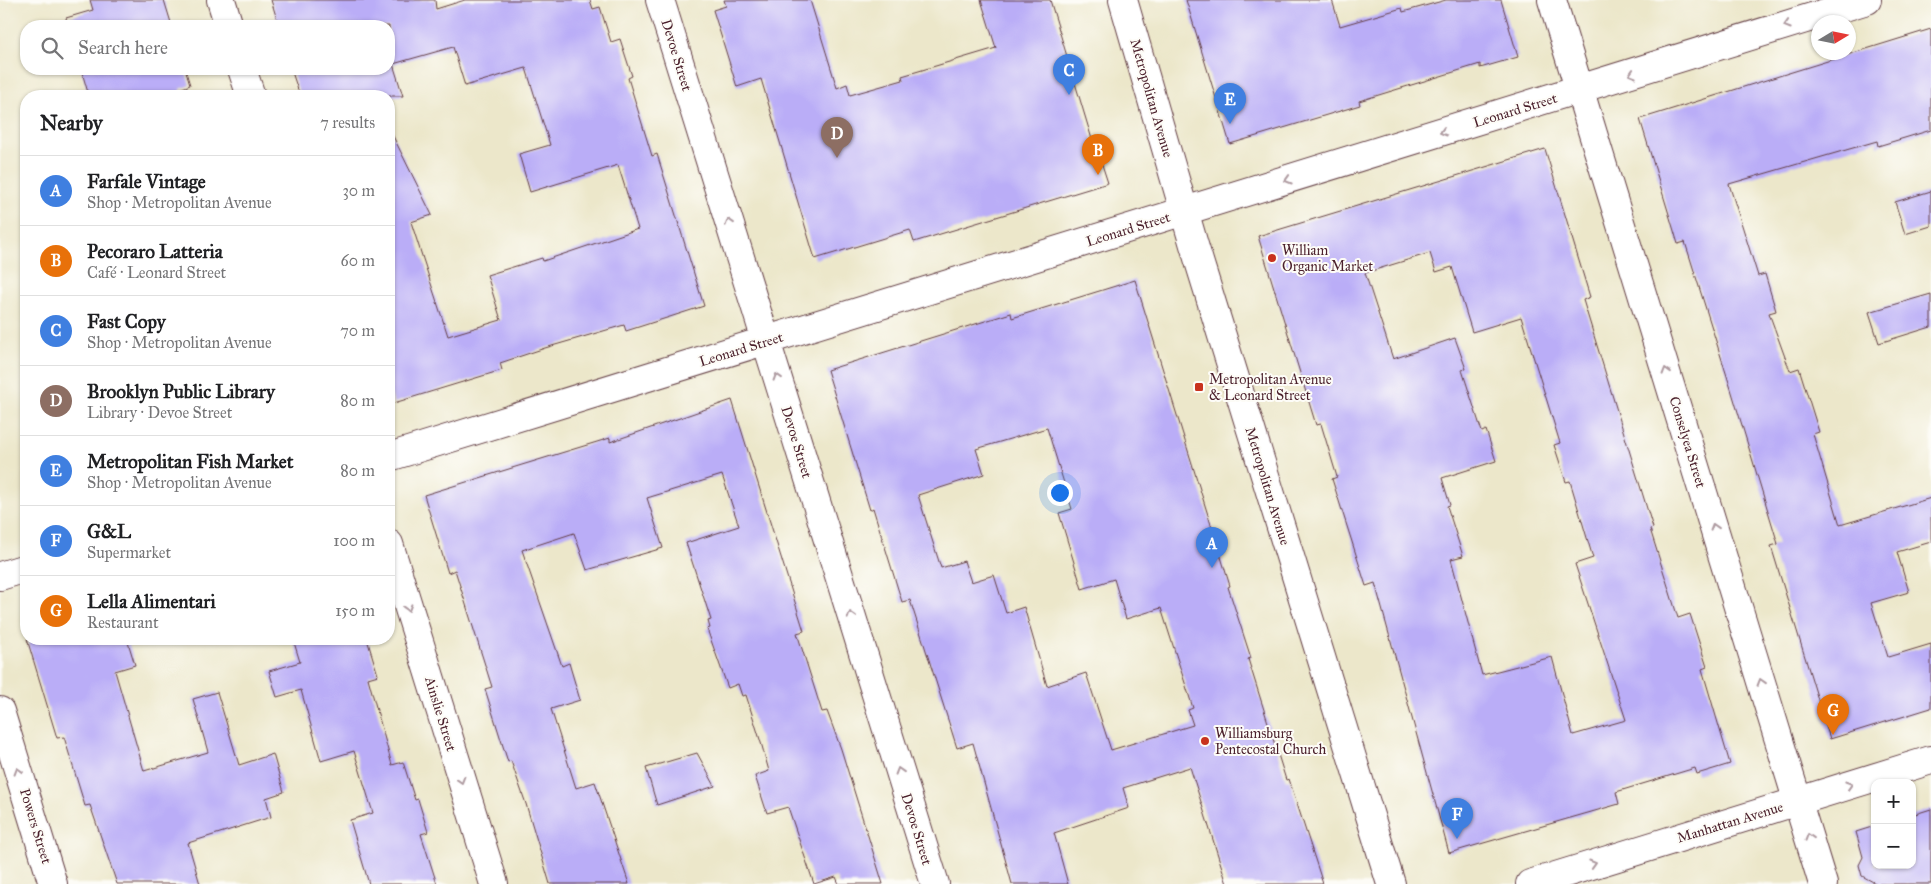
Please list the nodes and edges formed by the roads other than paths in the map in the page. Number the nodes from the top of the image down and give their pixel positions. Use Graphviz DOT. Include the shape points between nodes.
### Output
graph roads {
  1 [pos="221,0"];
  2 [pos="660,0"];
  3 [pos="1123,0"];
  4 [pos="1552,0"];
  5 [pos="1867,0"];
  6 [pos="227,20"];
  7 [pos="244,75"];
  8 [pos="249,90"];
  9 [pos="1580,90"];
  10 [pos="1184,212"];
  11 [pos="765,341"];
  12 [pos="395,454"];
  13 [pos="395,563"];
  14 [pos="20,570"];
  15 [pos="0,576"];
  16 [pos="0,711"];
  17 [pos="1931,760"];
  18 [pos="1797,801"];
  19 [pos="54,884"];
  20 [pos="494,884"];
  21 [pos="935,884"];
  22 [pos="1391,884"];
  23 [pos="1530,884"];
  24 [pos="1823,884"];
  1 -- 6 [label="street"];
  11 -- 2 [label="street, Devoe Street, one-way"];
  3 -- 10 [label="street, Metropolitan Avenue"];
  4 -- 9 [label="street, Conselyea Street"];
  5 -- 9 [label="street, Leonard Street, one-way"];
  7 -- 8 [label="street"];
  9 -- 10 [label="street, Leonard Street, one-way"];
  18 -- 9 [label="street, Conselyea Street, one-way"];
  10 -- 11 [label="street, Leonard Street"];
  10 -- 22 [label="street, Metropolitan Avenue"];
  11 -- 12 [label="street, Leonard Street"];
  21 -- 11 [label="street, Devoe Street, one-way"];
  13 -- 20 [label="street, Ainslie Street, one-way"];
  14 -- 15 [label="street"];
  19 -- 16 [label="street, Powers Street, one-way"];
  18 -- 17 [label="street, Manhattan Avenue, one-way"];
  23 -- 18 [label="street, Manhattan Avenue, one-way"];
  24 -- 18 [label="street, Conselyea Street, one-way"];
}
